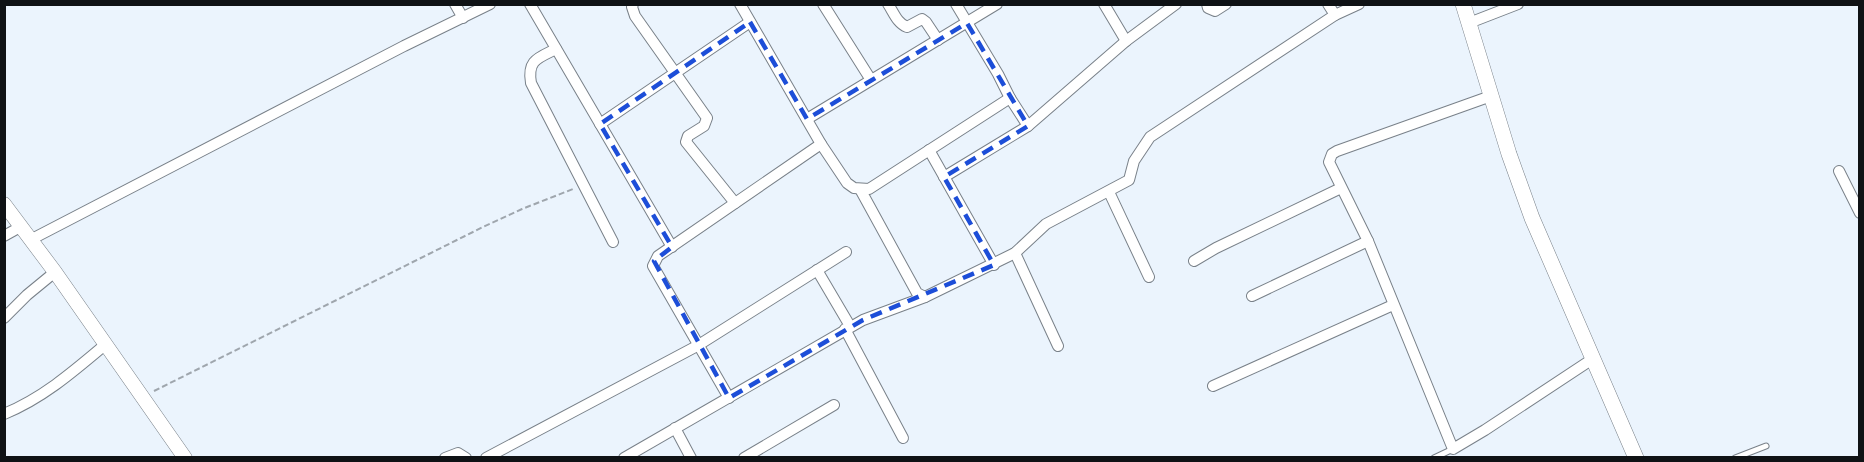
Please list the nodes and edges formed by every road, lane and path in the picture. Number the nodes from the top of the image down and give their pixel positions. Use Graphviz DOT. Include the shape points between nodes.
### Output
graph roads {
  1 [pos="455,4"];
  2 [pos="490,4"];
  3 [pos="530,4"];
  4 [pos="633,4"];
  5 [pos="740,4"];
  6 [pos="823,4"];
  7 [pos="888,4"];
  8 [pos="956,4"];
  9 [pos="997,4"];
  10 [pos="1104,4"];
  11 [pos="1176,4"];
  12 [pos="1207,4"];
  13 [pos="1226,4"];
  14 [pos="1328,4"];
  15 [pos="1359,4"];
  16 [pos="1463,4"];
  17 [pos="1518,4"];
  18 [pos="1335,15"];
  19 [pos="463,18"];
  20 [pos="750,22"];
  21 [pos="967,23"];
  22 [pos="1469,23"];
  23 [pos="938,40"];
  24 [pos="1126,41"];
  25 [pos="556,49"];
  26 [pos="676,72"];
  27 [pos="871,80"];
  28 [pos="1491,96"];
  29 [pos="1010,98"];
  30 [pos="807,119"];
  31 [pos="600,124"];
  32 [pos="1028,126"];
  33 [pos="821,144"];
  34 [pos="929,150"];
  35 [pos="1839,171"];
  36 [pos="944,177"];
  37 [pos="584,184"];
  38 [pos="1341,188"];
  39 [pos="861,189"];
  40 [pos="1109,192"];
  41 [pos="735,203"];
  42 [pos="4,204"];
  43 [pos="1860,213"];
  44 [pos="22,226"];
  45 [pos="4,236"];
  46 [pos="32,239"];
  47 [pos="1368,241"];
  48 [pos="613,242"];
  49 [pos="672,247"];
  50 [pos="846,252"];
  51 [pos="1015,253"];
  52 [pos="1194,261"];
  53 [pos="994,265"];
  54 [pos="817,270"];
  55 [pos="56,273"];
  56 [pos="1149,277"];
  57 [pos="1252,296"];
  58 [pos="925,297"];
  59 [pos="1393,305"];
  60 [pos="4,318"];
  61 [pos="848,328"];
  62 [pos="106,344"];
  63 [pos="697,345"];
  64 [pos="1058,346"];
  65 [pos="1594,358"];
  66 [pos="1213,386"];
  67 [pos="143,397"];
  68 [pos="729,398"];
  69 [pos="834,405"];
  70 [pos="4,414"];
  71 [pos="675,428"];
  72 [pos="903,438"];
  73 [pos="1766,446"];
  74 [pos="1453,449"];
  75 [pos="185,458"];
  76 [pos="445,458"];
  77 [pos="466,458"];
  78 [pos="486,458"];
  79 [pos="624,458"];
  80 [pos="691,458"];
  81 [pos="744,458"];
  82 [pos="1434,458"];
  83 [pos="1636,458"];
  84 [pos="1735,458"];
  1 -- 19 [label="street"];
  2 -- 19 [label="street"];
  3 -- 25 [label="street"];
  4 -- 26 [label="street" via="635,16"];
  5 -- 20 [label="street"];
  6 -- 27 [label="street"];
  7 -- 23 [label="street" via="904,26 922,19"];
  8 -- 21 [label="street"];
  9 -- 21 [label="street"];
  10 -- 24 [label="street"];
  11 -- 24 [label="street"];
  12 -- 13 [label="street" via="1215,11"];
  14 -- 18 [label="street"];
  15 -- 18 [label="street"];
  16 -- 22 [label="main road"];
  17 -- 22 [label="street"];
  18 -- 40 [label="street" via="1150,137 1134,161 1129,180"];
  19 -- 46 [label="street"];
  20 -- 26 [label="street"];
  20 -- 30 [label="street"];
  21 -- 23 [label="street"];
  21 -- 29 [label="street"];
  22 -- 28 [label="main road"];
  23 -- 27 [label="street"];
  24 -- 32 [label="street"];
  25 -- 31 [label="street"];
  25 -- 37 [label="street" via="536,59 530,67 531,83"];
  26 -- 31 [label="street"];
  26 -- 41 [label="street" via="706,118 704,126 688,136 686,142"];
  27 -- 30 [label="street"];
  28 -- 38 [label="street" via="1332,154 1329,162"];
  28 -- 65 [label="main road" via="1532,218"];
  29 -- 32 [label="street"];
  29 -- 34 [label="street"];
  30 -- 33 [label="street"];
  31 -- 49 [label="street"];
  32 -- 36 [label="street"];
  33 -- 39 [label="street" via="848,183"];
  33 -- 41 [label="street"];
  34 -- 36 [label="street"];
  34 -- 39 [label="street" via="869,189"];
  35 -- 43 [label="street"];
  36 -- 53 [label="street"];
  37 -- 48 [label="street"];
  37 -- 67 [label="path" via="493,223"];
  38 -- 47 [label="street"];
  38 -- 52 [label="street"];
  39 -- 58 [label="street" via="917,293"];
  40 -- 51 [label="street" via="1046,224"];
  40 -- 56 [label="street"];
  41 -- 49 [label="street"];
  42 -- 44 [label="street"];
  44 -- 45 [label="street"];
  44 -- 46 [label="street"];
  46 -- 55 [label="street"];
  47 -- 57 [label="street"];
  47 -- 59 [label="street"];
  49 -- 63 [label="street" via="658,256 653,266"];
  50 -- 54 [label="street"];
  51 -- 53 [label="street"];
  51 -- 64 [label="street"];
  53 -- 58 [label="street"];
  54 -- 61 [label="street"];
  54 -- 63 [label="street"];
  55 -- 60 [label="street"];
  55 -- 62 [label="street"];
  58 -- 61 [label="street"];
  59 -- 66 [label="street"];
  59 -- 74 [label="street"];
  61 -- 68 [label="street"];
  61 -- 72 [label="street"];
  62 -- 67 [label="street"];
  62 -- 70 [label="street" via="56,385 23,407"];
  63 -- 68 [label="street"];
  63 -- 78 [label="street"];
  65 -- 74 [label="street"];
  65 -- 83 [label="main road"];
  67 -- 75 [label="street"];
  68 -- 71 [label="street"];
  69 -- 81 [label="street"];
  71 -- 79 [label="street"];
  71 -- 80 [label="street"];
  73 -- 84 [label="lane"];
  74 -- 82 [label="lane"];
  76 -- 77 [label="street" via="458,453"];
}
